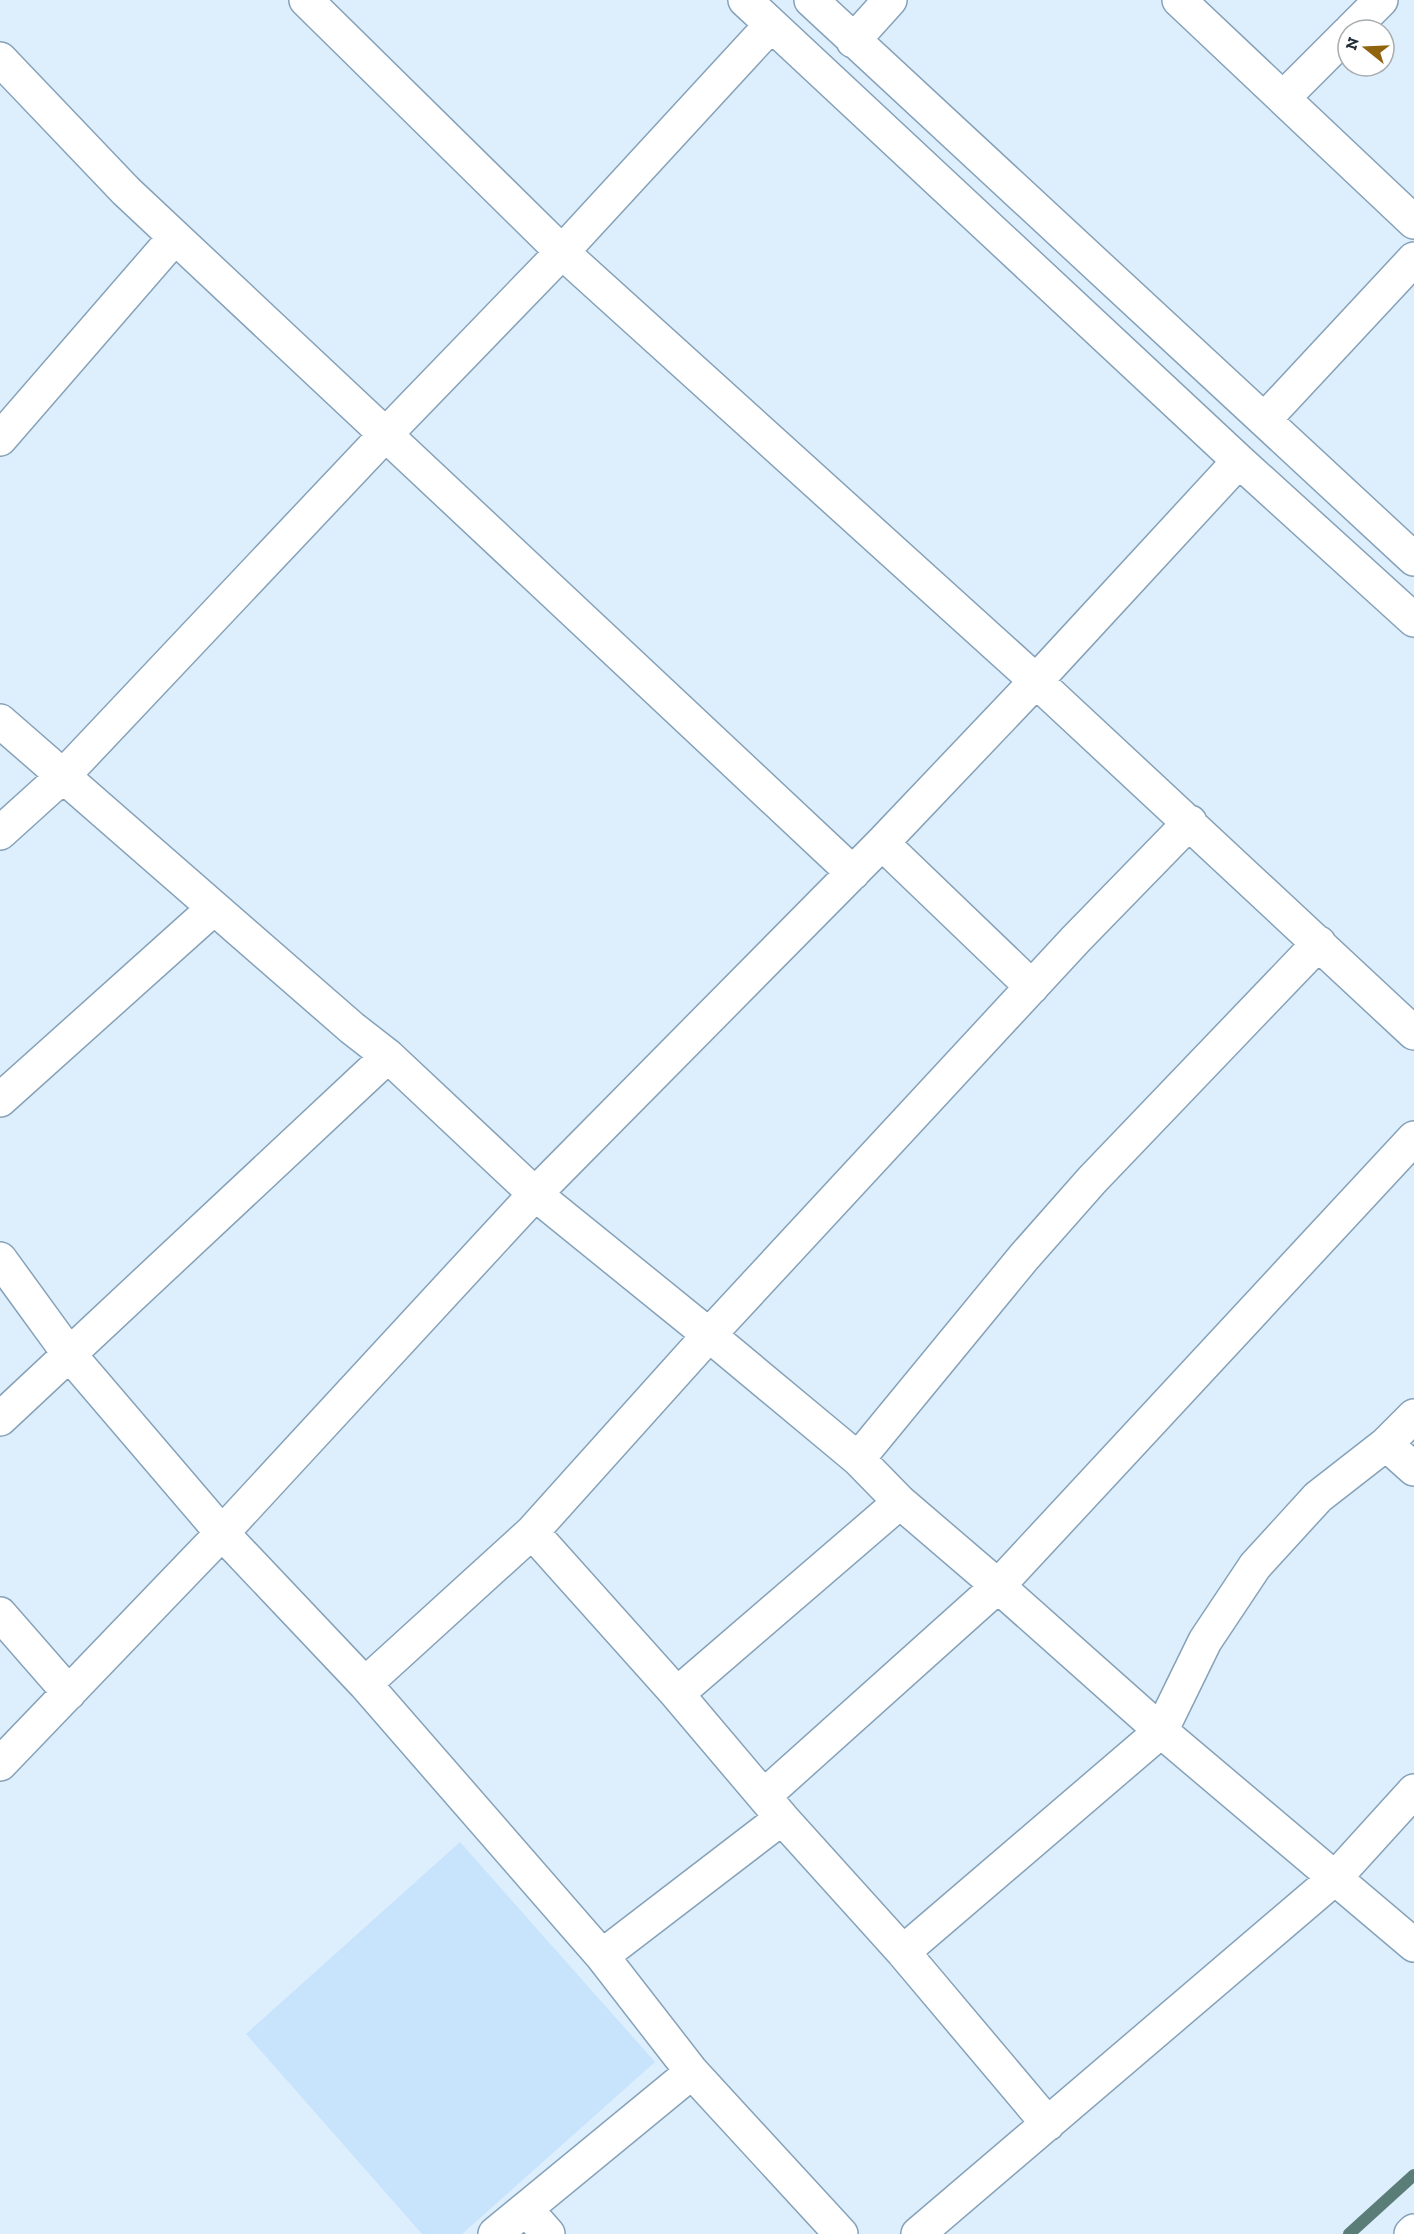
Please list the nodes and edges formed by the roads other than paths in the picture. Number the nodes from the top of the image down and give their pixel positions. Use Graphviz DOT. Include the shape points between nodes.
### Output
graph roads {
  1 [pos="306,0"];
  2 [pos="744,0"];
  3 [pos="810,0"];
  4 [pos="890,0"];
  5 [pos="1381,0"];
  6 [pos="1189,4"];
  7 [pos="1362,18"];
  8 [pos="771,25"];
  9 [pos="853,40"];
  10 [pos="1336,44"];
  11 [pos="0,59"];
  12 [pos="1283,98"];
  13 [pos="1414,222"];
  14 [pos="175,237"];
  15 [pos="562,252"];
  16 [pos="1414,259"];
  17 [pos="1265,419"];
  18 [pos="386,434"];
  19 [pos="0,439"];
  20 [pos="1239,461"];
  21 [pos="1414,559"];
  22 [pos="1414,620"];
  23 [pos="1036,681"];
  24 [pos="0,721"];
  25 [pos="63,776"];
  26 [pos="1190,822"];
  27 [pos="0,833"];
  28 [pos="882,843"];
  29 [pos="853,873"];
  30 [pos="214,908"];
  31 [pos="1319,943"];
  32 [pos="1032,987"];
  33 [pos="1414,1033"];
  34 [pos="387,1056"];
  35 [pos="0,1100"];
  36 [pos="1414,1138"];
  37 [pos="535,1194"];
  38 [pos="0,1259"];
  39 [pos="709,1335"];
  40 [pos="69,1354"];
  41 [pos="1414,1416"];
  42 [pos="0,1419"];
  43 [pos="1386,1444"];
  44 [pos="858,1459"];
  45 [pos="1414,1469"];
  46 [pos="900,1502"];
  47 [pos="532,1532"];
  48 [pos="222,1533"];
  49 [pos="998,1586"];
  50 [pos="0,1614"];
  51 [pos="364,1684"];
  52 [pos="69,1693"];
  53 [pos="677,1694"];
  54 [pos="1161,1731"];
  55 [pos="0,1764"];
  56 [pos="1414,1791"];
  57 [pos="773,1807"];
  58 [pos="1335,1878"];
  59 [pos="1414,1945"];
  60 [pos="903,1952"];
  61 [pos="602,1956"];
  62 [pos="692,2072"];
  63 [pos="1048,2124"];
  64 [pos="526,2208"];
  65 [pos="495,2234"];
  66 [pos="548,2234"];
  67 [pos="841,2234"];
  68 [pos="918,2234"];
  1 -- 15 [label="street"];
  2 -- 8 [label="street"];
  3 -- 9 [label="street"];
  4 -- 9 [label="street"];
  5 -- 7 [label="street"];
  6 -- 12 [label="street"];
  8 -- 15 [label="street"];
  8 -- 20 [label="street"];
  9 -- 17 [label="street"];
  10 -- 12 [label="street"];
  11 -- 14 [label="street" via="90,156"];
  12 -- 13 [label="street"];
  14 -- 18 [label="street"];
  14 -- 19 [label="street"];
  15 -- 18 [label="street"];
  15 -- 23 [label="street"];
  16 -- 17 [label="street"];
  17 -- 21 [label="street"];
  18 -- 25 [label="street"];
  18 -- 29 [label="street"];
  20 -- 22 [label="street"];
  20 -- 23 [label="street"];
  23 -- 26 [label="street"];
  23 -- 28 [label="street"];
  24 -- 25 [label="street"];
  25 -- 27 [label="street"];
  25 -- 30 [label="street"];
  26 -- 31 [label="street"];
  26 -- 32 [label="street"];
  28 -- 29 [label="street"];
  28 -- 32 [label="street"];
  29 -- 37 [label="street"];
  30 -- 34 [label="street"];
  30 -- 35 [label="street"];
  31 -- 33 [label="street"];
  31 -- 44 [label="street" via="1054,1222"];
  32 -- 39 [label="street"];
  34 -- 37 [label="street"];
  34 -- 40 [label="street"];
  36 -- 49 [label="street"];
  37 -- 39 [label="street"];
  37 -- 48 [label="street"];
  38 -- 40 [label="street"];
  39 -- 44 [label="street"];
  39 -- 47 [label="street"];
  40 -- 42 [label="street"];
  40 -- 48 [label="street"];
  41 -- 43 [label="street"];
  43 -- 45 [label="street"];
  43 -- 54 [label="street" via="1318,1497 1255,1566 1205,1641"];
  44 -- 46 [label="street"];
  46 -- 49 [label="street"];
  46 -- 53 [label="street"];
  47 -- 51 [label="street"];
  47 -- 53 [label="street"];
  48 -- 51 [label="street"];
  48 -- 52 [label="street"];
  49 -- 54 [label="street"];
  49 -- 57 [label="street"];
  50 -- 52 [label="street"];
  51 -- 61 [label="street"];
  52 -- 55 [label="street"];
  53 -- 57 [label="street"];
  54 -- 58 [label="street"];
  54 -- 60 [label="street"];
  56 -- 58 [label="street"];
  57 -- 60 [label="street"];
  57 -- 61 [label="street"];
  58 -- 59 [label="street"];
  58 -- 63 [label="street"];
  60 -- 63 [label="street"];
  61 -- 62 [label="street"];
  62 -- 64 [label="street"];
  62 -- 67 [label="street"];
  63 -- 68 [label="street"];
  64 -- 65 [label="street"];
  64 -- 66 [label="street"];
}
